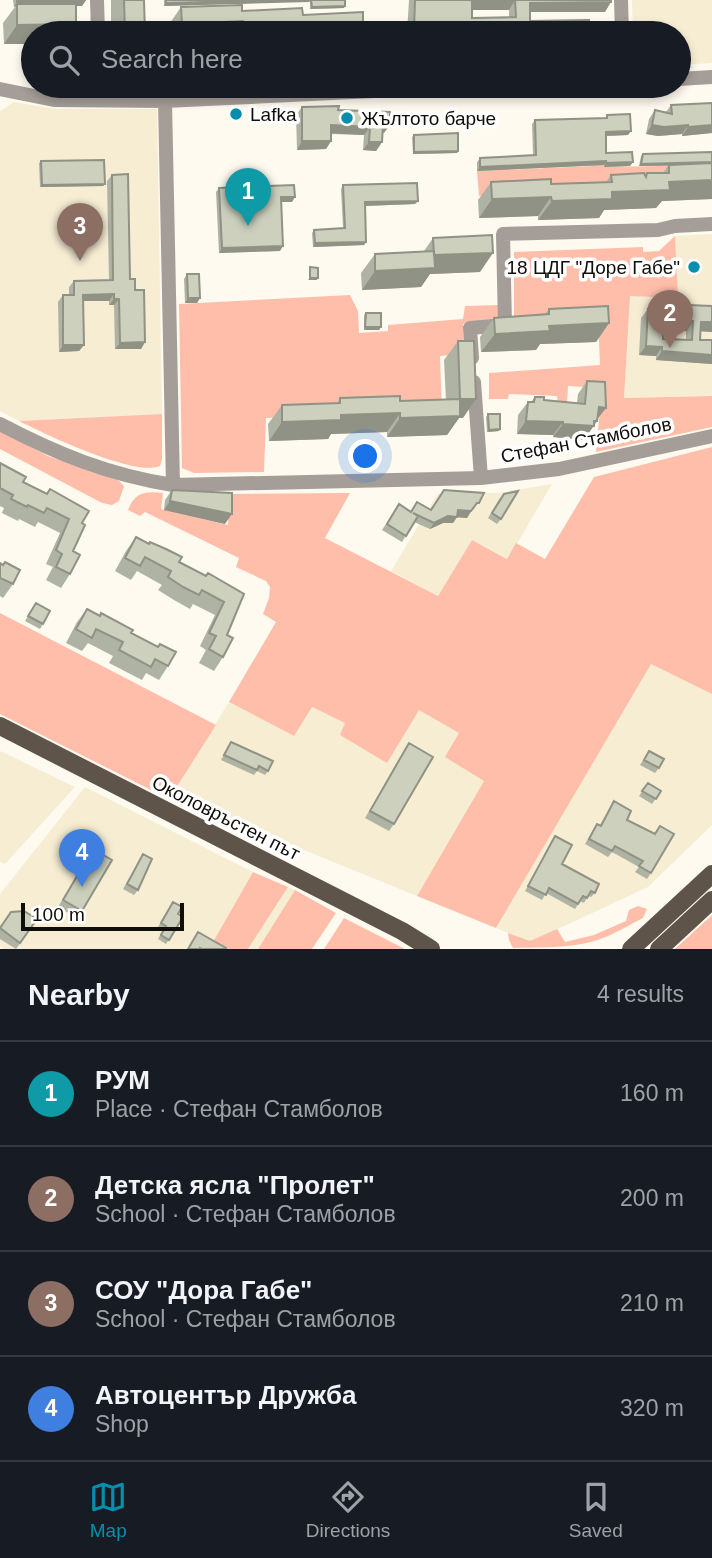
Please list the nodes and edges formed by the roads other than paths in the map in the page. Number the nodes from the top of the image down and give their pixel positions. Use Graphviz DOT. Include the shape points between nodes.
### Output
graph roads {
  1 [pos="97,0"];
  2 [pos="621,0"];
  3 [pos="98,21"];
  4 [pos="622,21"];
  5 [pos="712,77"];
  6 [pos="691,78"];
  7 [pos="0,89"];
  8 [pos="21,93"];
  9 [pos="44,98"];
  10 [pos="67,98"];
  11 [pos="141,98"];
  12 [pos="228,98"];
  13 [pos="165,101"];
  14 [pos="712,224"];
  15 [pos="0,424"];
  16 [pos="712,436"];
  17 [pos="481,478"];
  18 [pos="173,485"];
  19 [pos="0,726"];
  20 [pos="712,874"];
  21 [pos="712,900"];
  22 [pos="431,949"];
  23 [pos="631,949"];
  24 [pos="659,949"];
  1 -- 3 [label="street"];
  2 -- 4 [label="street"];
  5 -- 6 [label="street"];
  7 -- 8 [label="street"];
  9 -- 10 [label="street"];
  11 -- 13 [label="street"];
  12 -- 13 [label="street"];
  13 -- 18 [label="street"];
  14 -- 17 [label="street" via="503,234 505,325 470,328"];
  15 -- 18 [label="street, Стефан Стамболов" via="90,466"];
  16 -- 17 [label="street, Стефан Стамболов" via="559,469"];
  17 -- 18 [label="street, Стефан Стамболов"];
  19 -- 22 [label="main road, Околовръстен път"];
  20 -- 23 [label="main road"];
  21 -- 24 [label="main road"];
}
